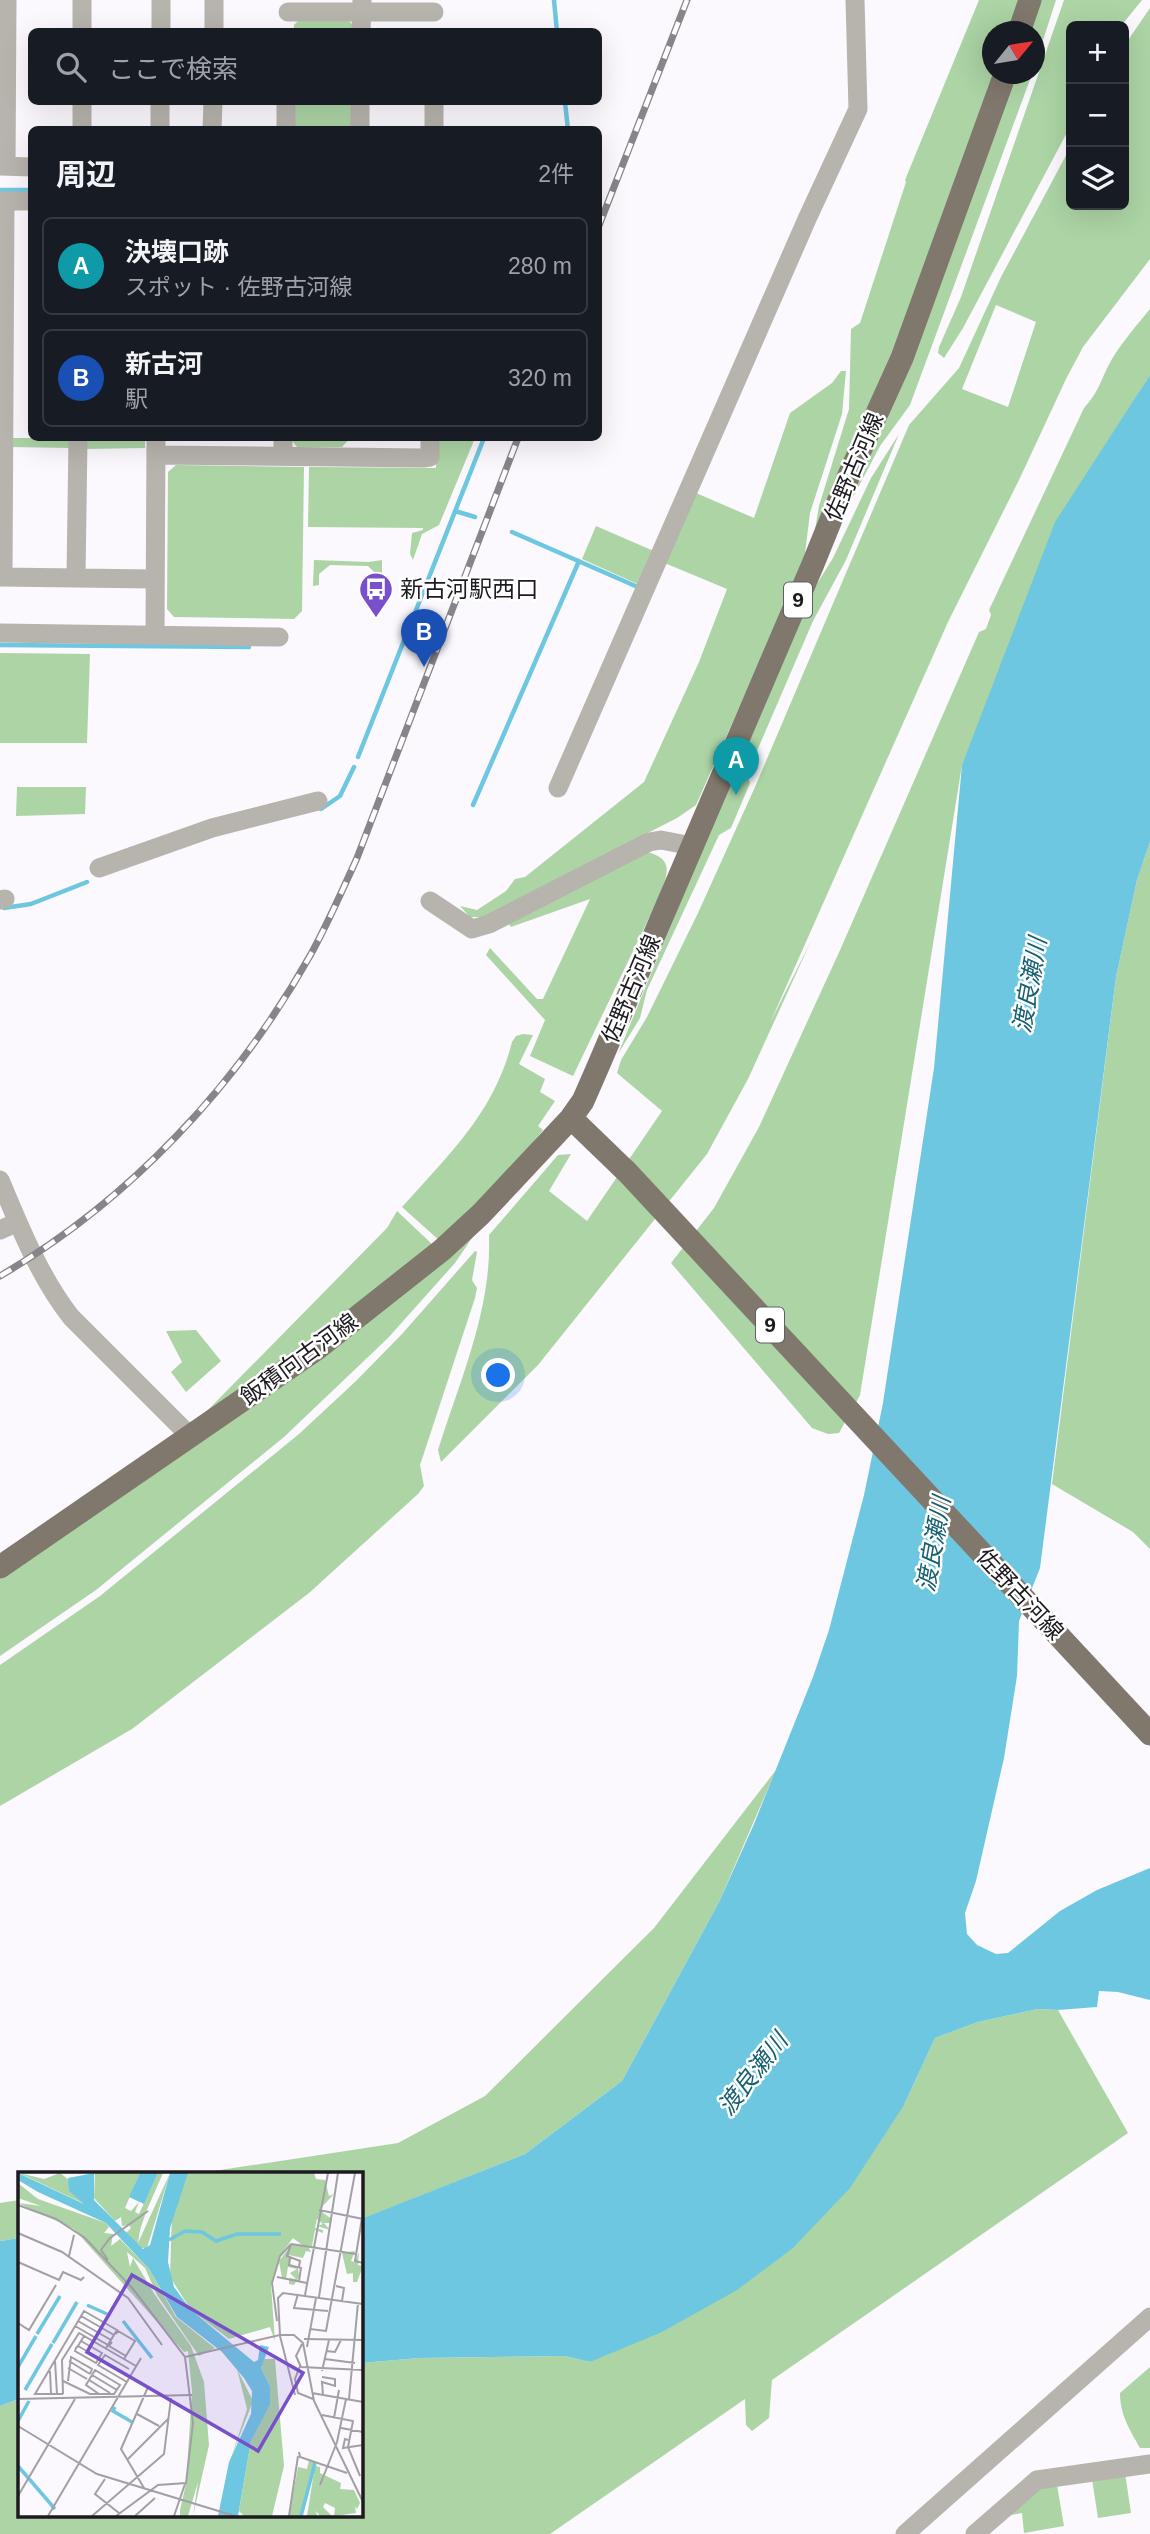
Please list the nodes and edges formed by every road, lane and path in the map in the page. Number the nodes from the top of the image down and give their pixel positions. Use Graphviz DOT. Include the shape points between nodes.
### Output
graph roads {
  1 [pos="7,0"];
  2 [pos="82,0"];
  3 [pos="161,0"];
  4 [pos="214,0"];
  5 [pos="855,0"];
  6 [pos="1030,0"];
  7 [pos="288,6"];
  8 [pos="362,6"];
  9 [pos="434,14"];
  10 [pos="1023,21"];
  11 [pos="82,28"];
  12 [pos="161,28"];
  13 [pos="214,28"];
  14 [pos="287,28"];
  15 [pos="361,28"];
  16 [pos="1001,84"];
  17 [pos="82,105"];
  18 [pos="160,105"];
  19 [pos="213,105"];
  20 [pos="286,105"];
  21 [pos="360,105"];
  22 [pos="434,105"];
  23 [pos="82,126"];
  24 [pos="160,126"];
  25 [pos="212,126"];
  26 [pos="286,126"];
  27 [pos="360,126"];
  28 [pos="434,126"];
  29 [pos="3,166"];
  30 [pos="28,167"];
  31 [pos="2,201"];
  32 [pos="28,201"];
  33 [pos="78,441"];
  34 [pos="430,441"];
  35 [pos="156,446"];
  36 [pos="209,447"];
  37 [pos="283,447"];
  38 [pos="357,447"];
  39 [pos="1,577"];
  40 [pos="76,578"];
  41 [pos="154,579"];
  42 [pos="0,633"];
  43 [pos="155,635"];
  44 [pos="279,636"];
  45 [pos="558,788"];
  46 [pos="318,801"];
  47 [pos="692,846"];
  48 [pos="99,868"];
  49 [pos="430,901"];
  50 [pos="579,1126"];
  51 [pos="0,1180"];
  52 [pos="9,1226"];
  53 [pos="190,1436"];
  54 [pos="0,1567"];
  55 [pos="1150,1734"];
  56 [pos="1150,2317"];
  57 [pos="1150,2464"];
  58 [pos="905,2534"];
  59 [pos="975,2534"];
  1 -- 29 [label="street"];
  2 -- 11 [label="street"];
  3 -- 12 [label="street"];
  4 -- 13 [label="street"];
  5 -- 45 [label="street" via="858,109"];
  6 -- 10 [label="main road"];
  7 -- 8 [label="street"];
  7 -- 14 [label="street"];
  8 -- 9 [label="street"];
  8 -- 15 [label="street"];
  16 -- 47 [label="main road, 佐野古河線 / 9" via="902,358"];
  17 -- 23 [label="street"];
  18 -- 24 [label="street"];
  19 -- 25 [label="street"];
  20 -- 26 [label="street"];
  21 -- 27 [label="street"];
  22 -- 28 [label="street"];
  29 -- 30 [label="street"];
  31 -- 32 [label="street"];
  31 -- 39 [label="street"];
  33 -- 40 [label="street"];
  34 -- 38 [label="street" via="430,457"];
  35 -- 36 [label="street"];
  35 -- 41 [label="street"];
  36 -- 37 [label="street"];
  37 -- 38 [label="street"];
  39 -- 40 [label="street"];
  40 -- 41 [label="street"];
  41 -- 43 [label="street"];
  42 -- 43 [label="street"];
  43 -- 44 [label="street"];
  46 -- 48 [label="street" via="212,828"];
  47 -- 49 [label="street" via="649,842 472,929"];
  47 -- 50 [label="main road, 佐野古河線 / 9" via="589,1087"];
  50 -- 53 [label="main road, 飯積向古河線" via="442,1250 318,1348"];
  50 -- 55 [label="main road, 佐野古河線 / 9" via="628,1173"];
  51 -- 52 [label="street"];
  52 -- 53 [label="street" via="71,1317"];
  53 -- 54 [label="main road, 飯積向古河線"];
  56 -- 58 [label="street"];
  57 -- 59 [label="street" via="1037,2480"];
}
